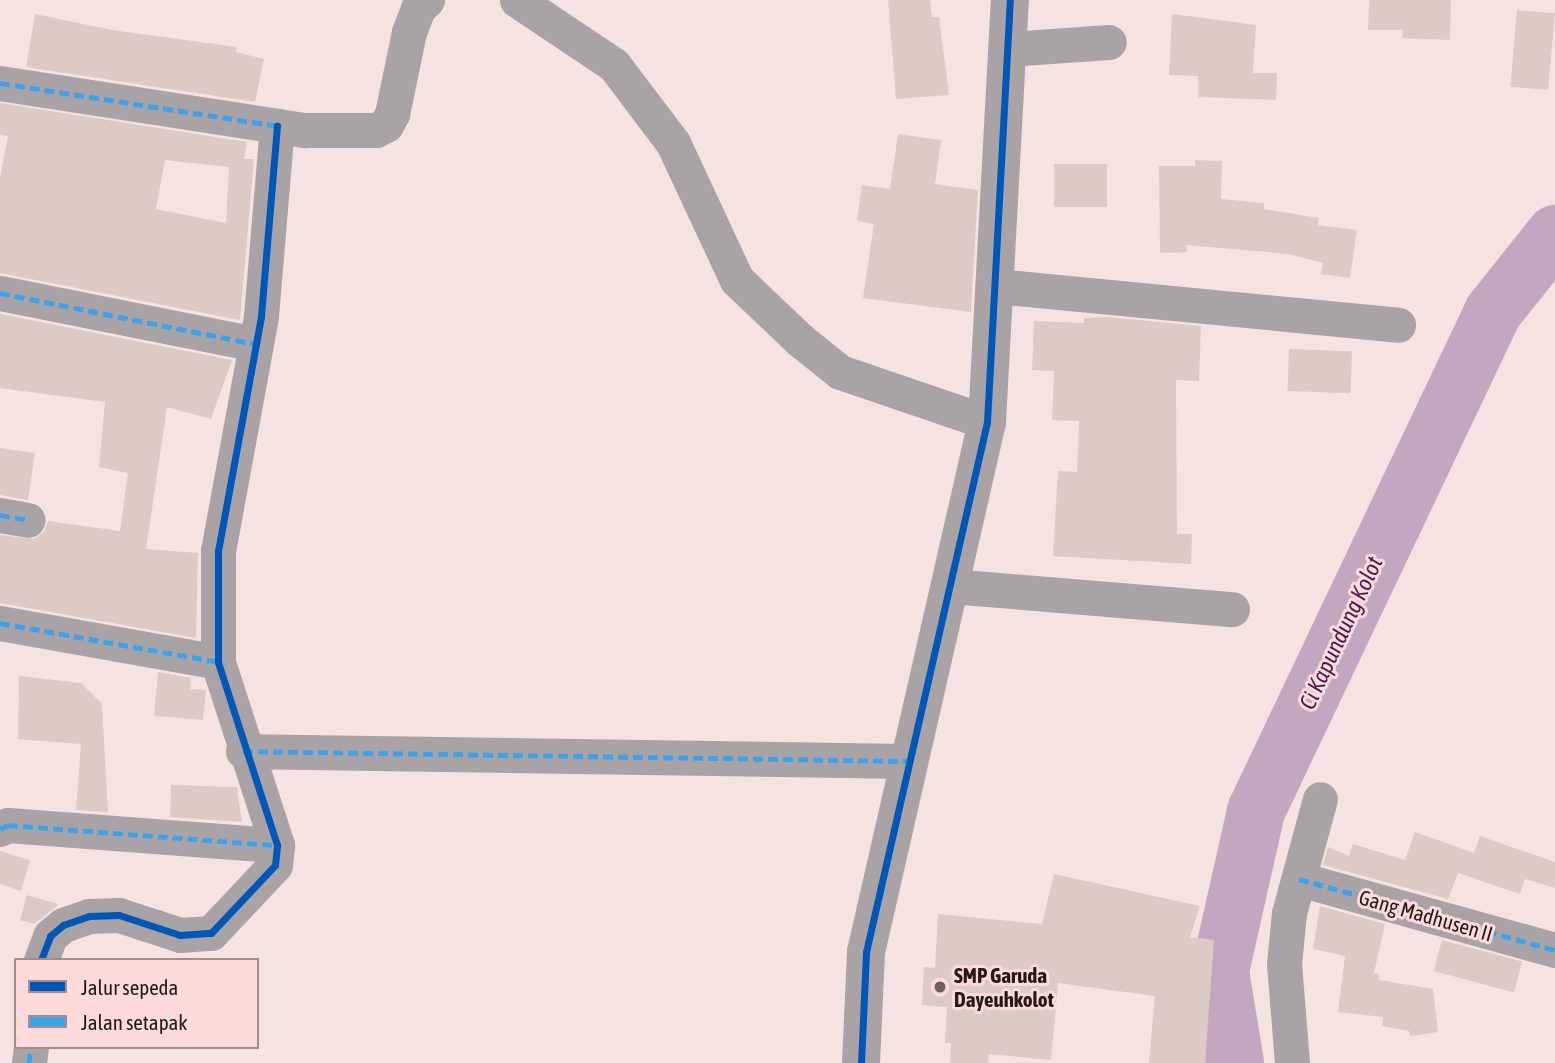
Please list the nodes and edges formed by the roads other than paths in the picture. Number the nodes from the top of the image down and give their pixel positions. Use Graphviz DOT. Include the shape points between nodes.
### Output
graph roads {
  1 [pos="427,0"];
  2 [pos="517,0"];
  3 [pos="1010,0"];
  4 [pos="1109,42"];
  5 [pos="1009,49"];
  6 [pos="0,83"];
  7 [pos="277,126"];
  8 [pos="996,286"];
  9 [pos="0,293"];
  10 [pos="1398,325"];
  11 [pos="255,344"];
  12 [pos="987,422"];
  13 [pos="950,586"];
  14 [pos="1231,609"];
  15 [pos="0,623"];
  16 [pos="218,662"];
  17 [pos="243,751"];
  18 [pos="907,761"];
  19 [pos="1320,799"];
  20 [pos="0,829"];
  21 [pos="277,845"];
  22 [pos="1299,879"];
  23 [pos="1555,950"];
  24 [pos="41,958"];
  25 [pos="861,1063"];
  26 [pos="1292,1063"];
  1 -- 7 [label="street" via="418,8 409,32 386,125 376,130"];
  2 -- 12 [label="street" via="614,65 673,143 737,279 800,340 840,372"];
  3 -- 5 [label="street"];
  4 -- 5 [label="street"];
  5 -- 8 [label="street"];
  6 -- 7 [label="street"];
  7 -- 11 [label="street"];
  8 -- 10 [label="street"];
  8 -- 12 [label="street"];
  9 -- 11 [label="street"];
  11 -- 16 [label="street" via="218,551"];
  12 -- 13 [label="street"];
  13 -- 14 [label="street"];
  13 -- 18 [label="street"];
  15 -- 16 [label="street"];
  16 -- 17 [label="street"];
  17 -- 18 [label="street"];
  17 -- 21 [label="street"];
  18 -- 25 [label="street" via="866,952"];
  19 -- 22 [label="street"];
  20 -- 21 [label="street" via="8,825"];
  21 -- 24 [label="street" via="269,873 211,933 180,935 147,921 89,916 63,925 50,936"];
  22 -- 23 [label="street, Gang Madhusen II"];
  22 -- 26 [label="street" via="1284,964"];
}
